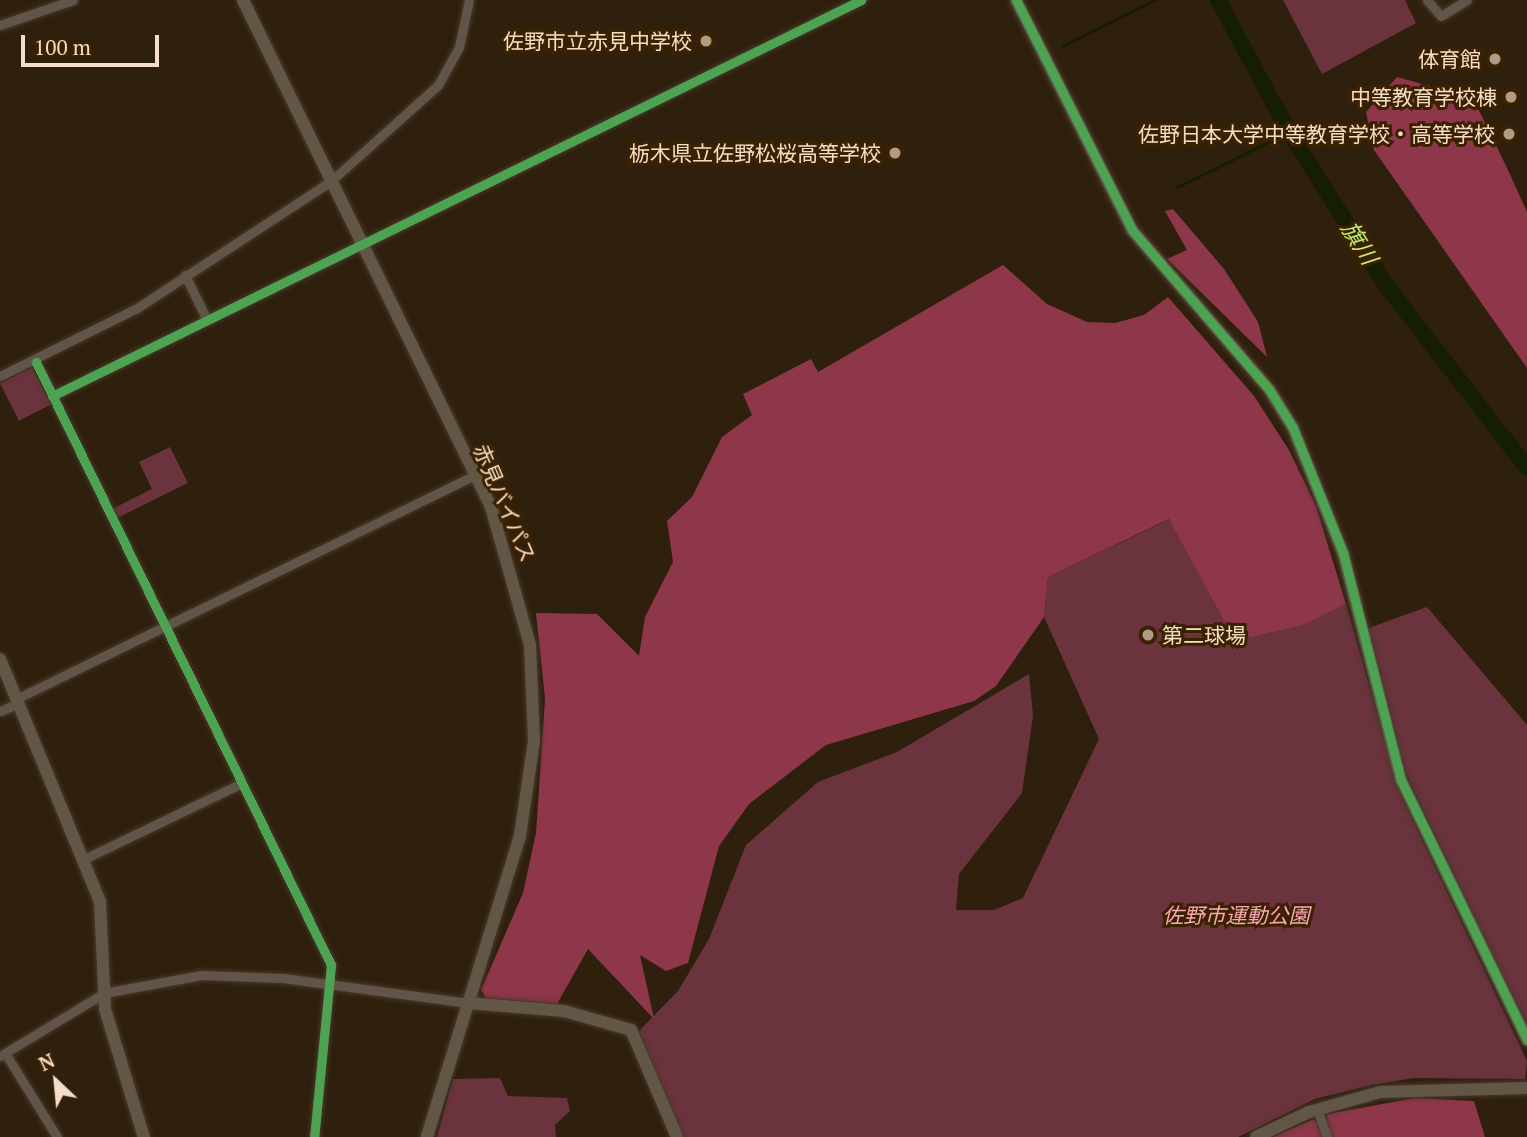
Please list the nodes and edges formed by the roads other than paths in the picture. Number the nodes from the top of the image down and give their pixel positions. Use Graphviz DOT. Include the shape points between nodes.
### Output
graph roads {
  1 [pos="72,0"];
  2 [pos="243,0"];
  3 [pos="468,0"];
  4 [pos="861,0"];
  5 [pos="1016,0"];
  6 [pos="1427,0"];
  7 [pos="1467,0"];
  8 [pos="0,25"];
  9 [pos="331,181"];
  10 [pos="362,244"];
  11 [pos="185,275"];
  12 [pos="207,320"];
  13 [pos="36,362"];
  14 [pos="0,376"];
  15 [pos="52,396"];
  16 [pos="475,475"];
  17 [pos="166,626"];
  18 [pos="0,659"];
  19 [pos="18,701"];
  20 [pos="0,710"];
  21 [pos="242,783"];
  22 [pos="84,859"];
  23 [pos="329,985"];
  24 [pos="104,993"];
  25 [pos="468,1003"];
  26 [pos="1527,1040"];
  27 [pos="3,1054"];
  28 [pos="1527,1088"];
  29 [pos="1317,1109"];
  30 [pos="57,1137"];
  31 [pos="144,1137"];
  32 [pos="314,1137"];
  33 [pos="427,1137"];
  34 [pos="677,1137"];
  35 [pos="1256,1137"];
  36 [pos="1327,1137"];
  1 -- 8 [label="street"];
  2 -- 9 [label="street, 赤見バイパス"];
  3 -- 9 [label="street" via="459,47 439,85"];
  4 -- 10 [label="street"];
  5 -- 26 [label="street" via="1137,238 1269,388 1293,428 1343,553 1401,780"];
  6 -- 7 [label="street" via="1441,16"];
  9 -- 10 [label="street, 赤見バイパス"];
  9 -- 11 [label="street" via="285,217"];
  10 -- 12 [label="street"];
  10 -- 16 [label="street, 赤見バイパス"];
  11 -- 12 [label="street"];
  11 -- 13 [label="street"];
  12 -- 15 [label="street"];
  13 -- 14 [label="street"];
  13 -- 15 [label="street"];
  15 -- 17 [label="street"];
  16 -- 17 [label="street"];
  16 -- 25 [label="street, 赤見バイパス" via="518,586 535,707 520,836"];
  17 -- 19 [label="street"];
  17 -- 21 [label="street"];
  18 -- 19 [label="street"];
  19 -- 20 [label="street"];
  19 -- 22 [label="street"];
  21 -- 22 [label="street"];
  21 -- 23 [label="street" via="331,965"];
  22 -- 24 [label="street" via="100,902"];
  23 -- 24 [label="street" via="201,975"];
  23 -- 25 [label="street"];
  23 -- 32 [label="street"];
  24 -- 27 [label="street"];
  24 -- 31 [label="street"];
  25 -- 33 [label="street, 赤見バイパス"];
  25 -- 34 [label="street" via="564,1011 631,1030"];
  27 -- 30 [label="street"];
  28 -- 29 [label="street" via="1403,1089"];
  29 -- 35 [label="street"];
  29 -- 36 [label="street"];
}
